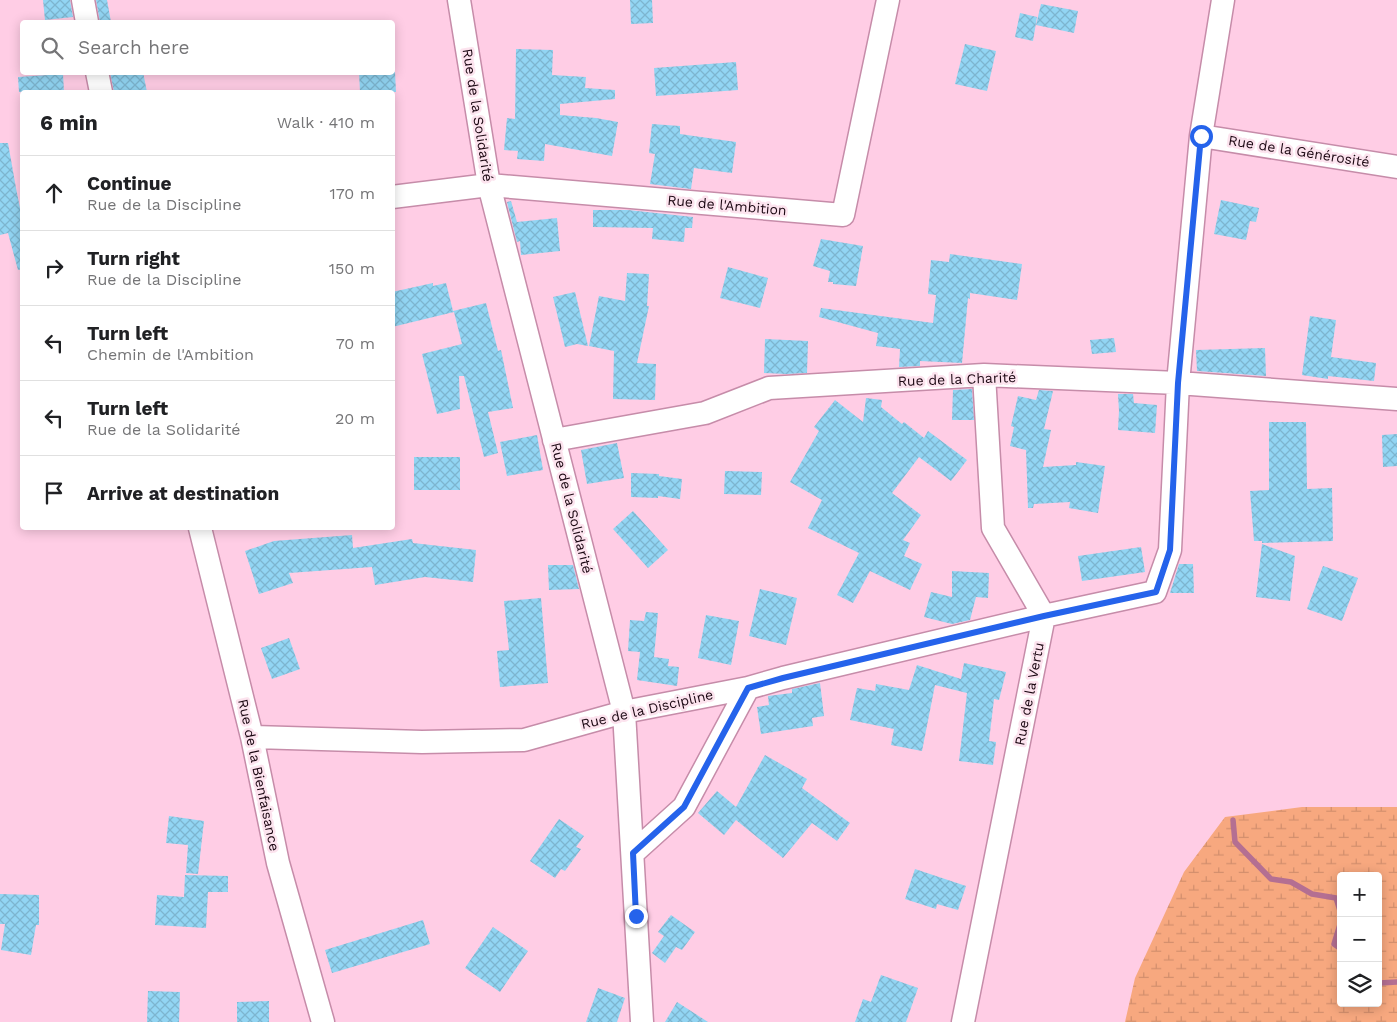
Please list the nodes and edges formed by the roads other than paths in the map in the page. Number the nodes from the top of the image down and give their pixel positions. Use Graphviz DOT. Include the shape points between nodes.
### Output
graph roads {
  1 [pos="82,0"];
  2 [pos="459,0"];
  3 [pos="888,0"];
  4 [pos="1223,0"];
  5 [pos="87,20"];
  6 [pos="97,75"];
  7 [pos="100,90"];
  8 [pos="1201,136"];
  9 [pos="1397,167"];
  10 [pos="489,184"];
  11 [pos="395,197"];
  12 [pos="984,375"];
  13 [pos="1178,383"];
  14 [pos="1397,399"];
  15 [pos="554,440"];
  16 [pos="200,530"];
  17 [pos="1044,616"];
  18 [pos="748,688"];
  19 [pos="624,712"];
  20 [pos="252,737"];
  21 [pos="633,853"];
  22 [pos="323,1022"];
  23 [pos="642,1022"];
  24 [pos="963,1022"];
  1 -- 5 [label="street"];
  2 -- 10 [label="street, Rue de la Solidarité"];
  3 -- 10 [label="street, Rue de l'Ambition" via="843,215"];
  4 -- 8 [label="street, Rue de la Discipline"];
  6 -- 7 [label="street"];
  8 -- 9 [label="street, Rue de la Générosité"];
  8 -- 13 [label="street, Rue de la Discipline"];
  10 -- 11 [label="street, Rue de l'Ambition"];
  10 -- 15 [label="street, Rue de la Solidarité"];
  12 -- 13 [label="street, Rue de la Charité"];
  12 -- 15 [label="street, Rue de la Charité" via="770,388 705,413"];
  12 -- 17 [label="street" via="993,528"];
  13 -- 14 [label="street, Rue de la Charité"];
  13 -- 17 [label="street, Rue de la Discipline" via="1170,550 1156,592"];
  15 -- 19 [label="street, Rue de la Solidarité"];
  16 -- 20 [label="street, Rue de la Bienfaisance"];
  17 -- 18 [label="street, Rue de la Discipline"];
  17 -- 24 [label="street, Rue de la Vertu"];
  18 -- 19 [label="street, Rue de la Discipline"];
  18 -- 21 [label="street" via="684,807"];
  19 -- 20 [label="street, Rue de la Discipline" via="524,740 422,742"];
  19 -- 21 [label="street, Rue de la Solidarité"];
  20 -- 22 [label="street, Rue de la Bienfaisance" via="278,862"];
  21 -- 23 [label="street, Rue de la Solidarité"];
}
